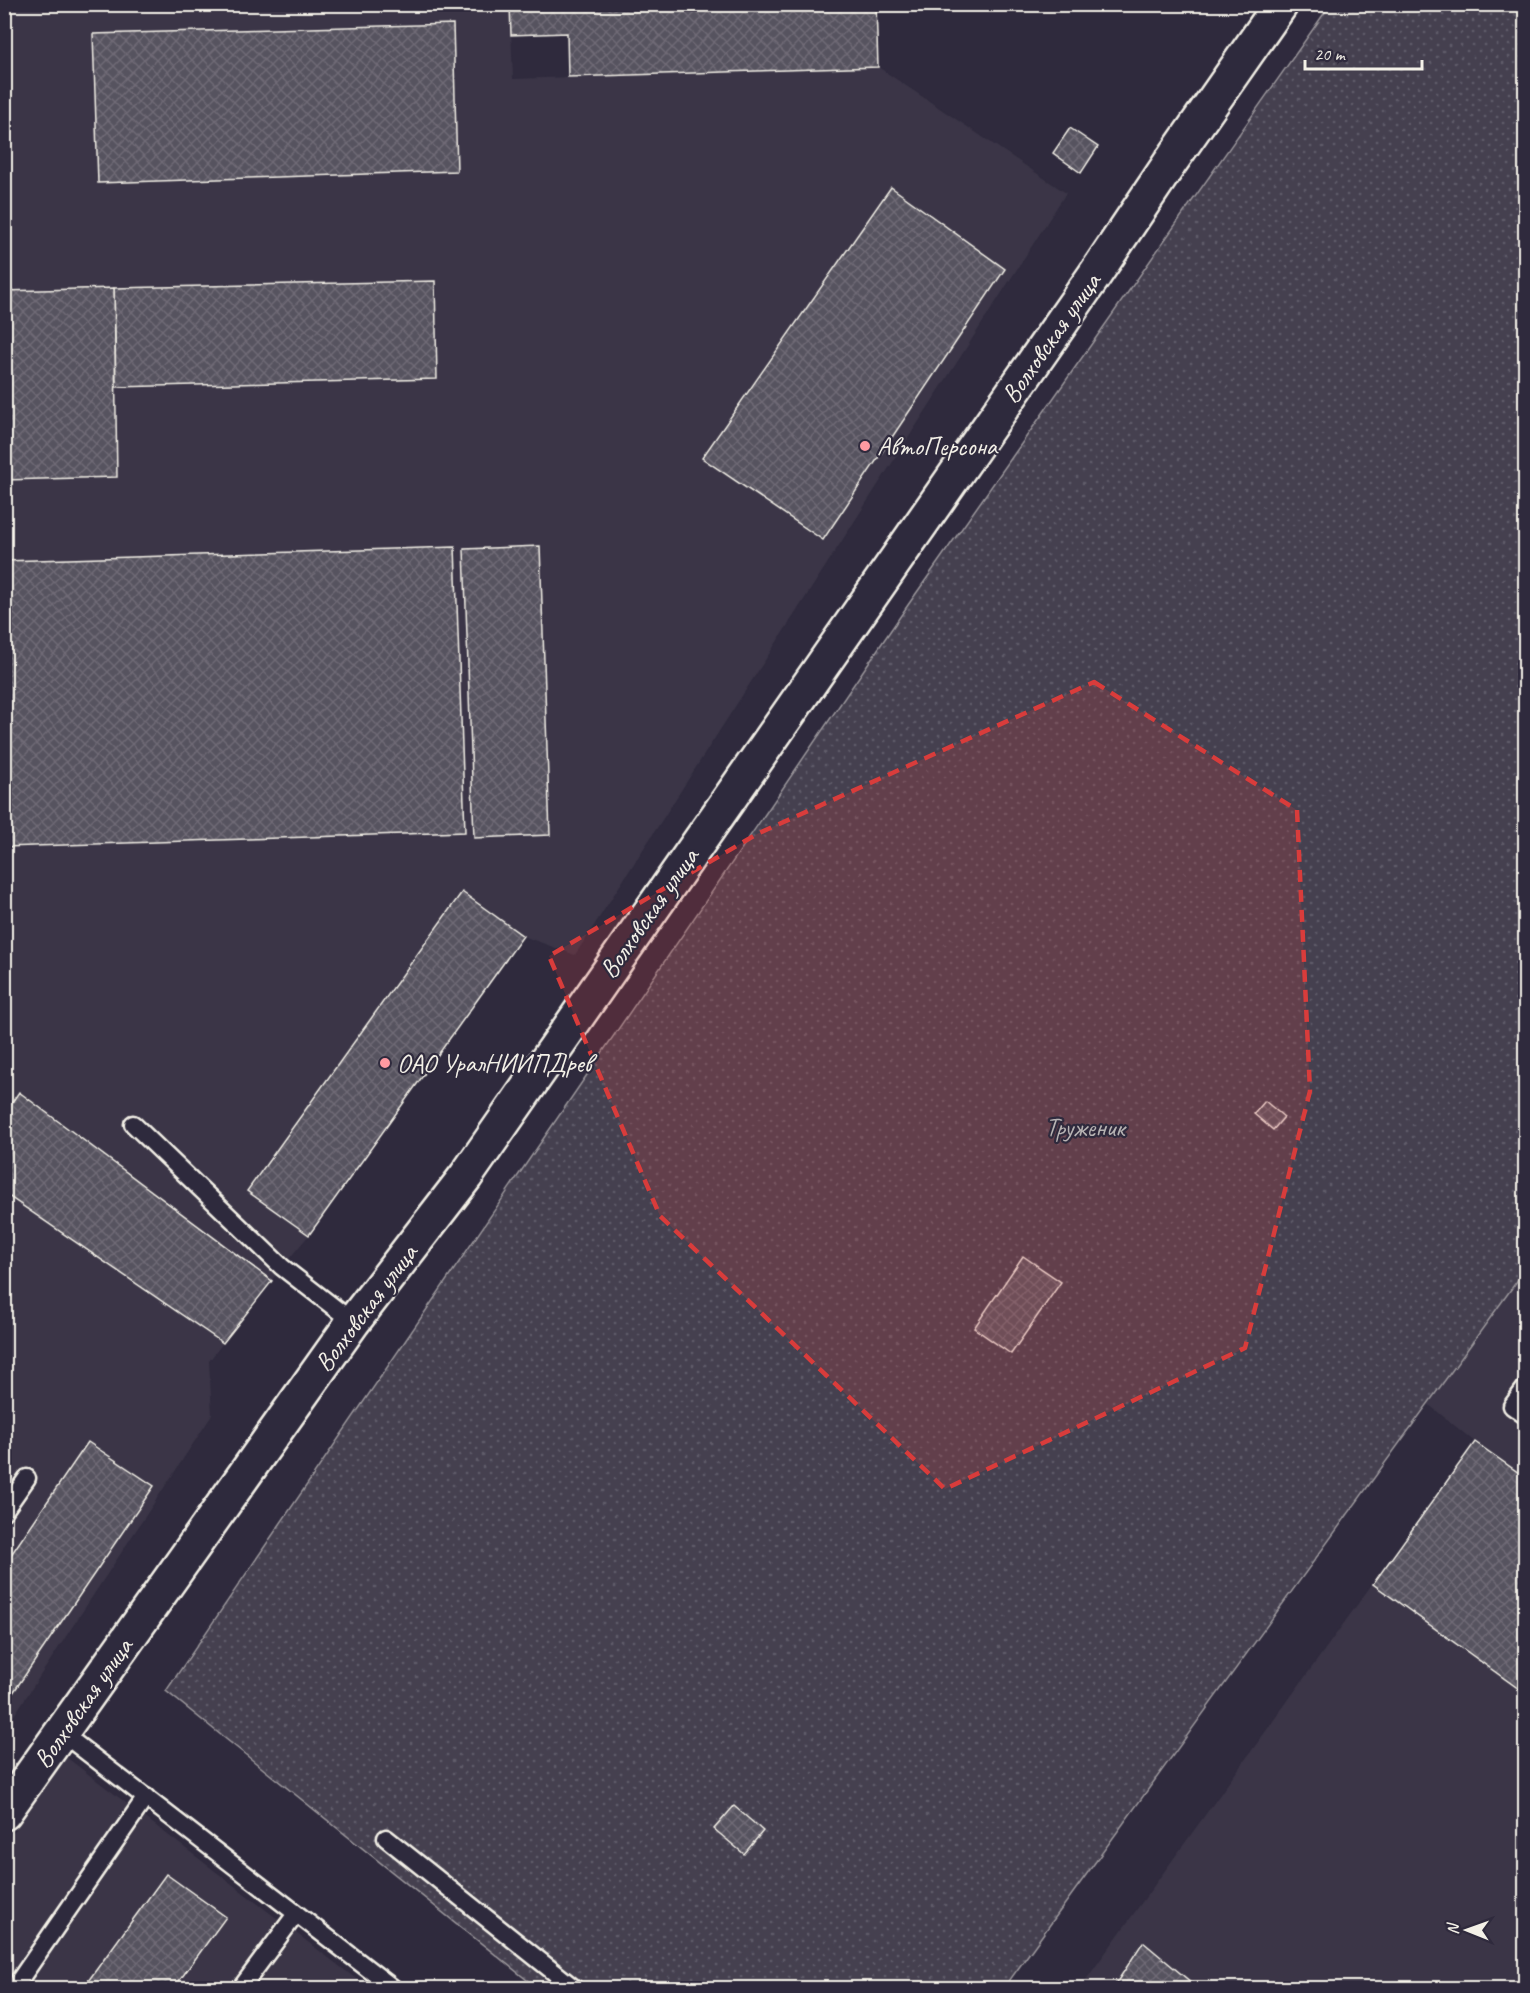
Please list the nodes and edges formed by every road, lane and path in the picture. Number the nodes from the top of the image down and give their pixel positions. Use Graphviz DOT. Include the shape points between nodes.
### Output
graph roads {
  1 [pos="1281,4"];
  2 [pos="133,1124"];
  3 [pos="353,1322"];
  4 [pos="1526,1387"];
  5 [pos="1526,1416"];
  6 [pos="27,1478"];
  7 [pos="4,1511"];
  8 [pos="62,1733"];
  9 [pos="146,1797"];
  10 [pos="4,1813"];
  11 [pos="386,1838"];
  12 [pos="296,1914"];
  13 [pos="383,1986"];
  14 [pos="14,1989"];
  15 [pos="242,1989"];
  16 [pos="574,1989"];
  1 -- 3 [label="street, Волховская улица" via="473,1166"];
  2 -- 3 [label="lane" via="282,1267"];
  3 -- 8 [label="street, Волховская улица"];
  4 -- 5 [label="lane" via="1512,1406"];
  6 -- 7 [label="lane"];
  8 -- 9 [label="lane"];
  8 -- 10 [label="street, Волховская улица"];
  9 -- 12 [label="lane"];
  9 -- 14 [label="lane"];
  11 -- 16 [label="lane"];
  12 -- 13 [label="lane"];
  12 -- 15 [label="lane"];
}
